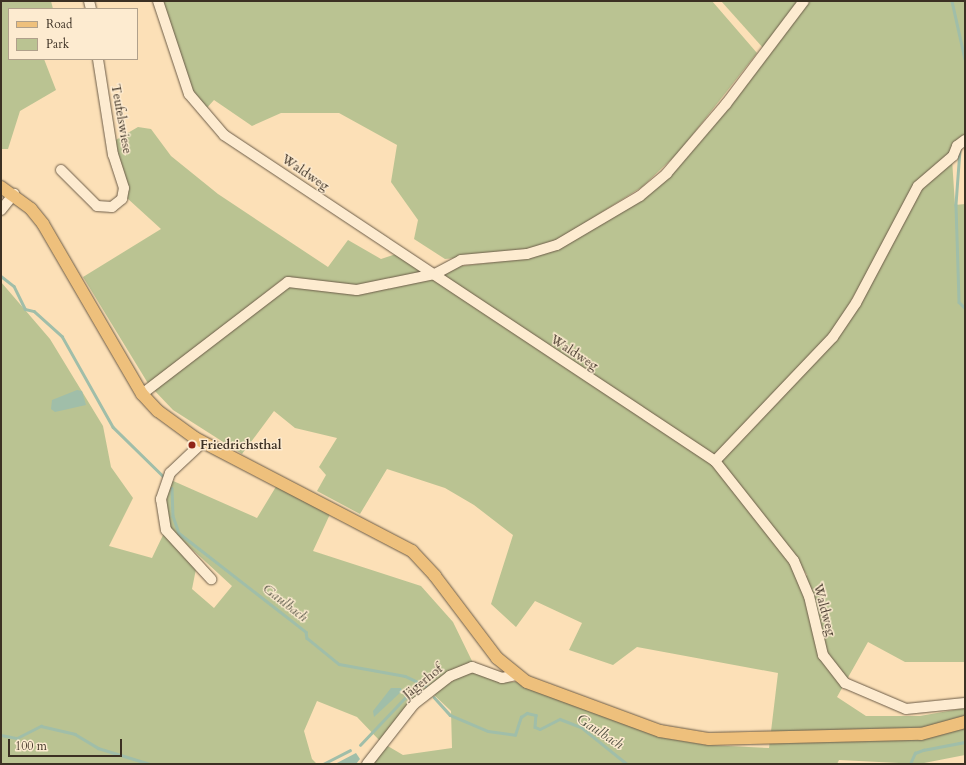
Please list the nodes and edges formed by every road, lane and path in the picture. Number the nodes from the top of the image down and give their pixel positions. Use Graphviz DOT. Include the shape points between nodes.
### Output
graph roads {
  1 [pos="158,1"];
  2 [pos="804,1"];
  3 [pos="98,60"];
  4 [pos="965,140"];
  5 [pos="61,170"];
  6 [pos="1,187"];
  7 [pos="14,194"];
  8 [pos="1,210"];
  9 [pos="435,274"];
  10 [pos="142,394"];
  11 [pos="203,442"];
  12 [pos="715,461"];
  13 [pos="211,579"];
  14 [pos="516,675"];
  15 [pos="965,703"];
  16 [pos="965,722"];
  17 [pos="367,764"];
  1 -- 9 [label="street, Waldweg" via="189,94 224,135"];
  2 -- 9 [label="street" via="726,104 667,173 640,196 557,245 527,254 461,260"];
  3 -- 5 [label="street, Teufelswiese" via="113,155 124,188 122,199 112,207 93,204"];
  4 -- 12 [label="street" via="957,146 953,156 918,186 870,276 833,337"];
  6 -- 7 [label="main road"];
  7 -- 8 [label="street"];
  7 -- 10 [label="main road" via="43,224"];
  9 -- 10 [label="street" via="357,290 288,282"];
  9 -- 12 [label="street, Waldweg"];
  10 -- 11 [label="main road" via="177,428"];
  11 -- 13 [label="street" via="170,473 161,499 166,530"];
  11 -- 14 [label="main road" via="412,551 435,576 488,648"];
  12 -- 15 [label="street, Waldweg" via="794,561 809,596 820,647 838,676 854,690 906,709"];
  14 -- 16 [label="main road" via="585,705 687,736 862,737 921,734"];
  14 -- 17 [label="street, Jägerhof" via="502,678 472,667 458,671 414,704"];
}
